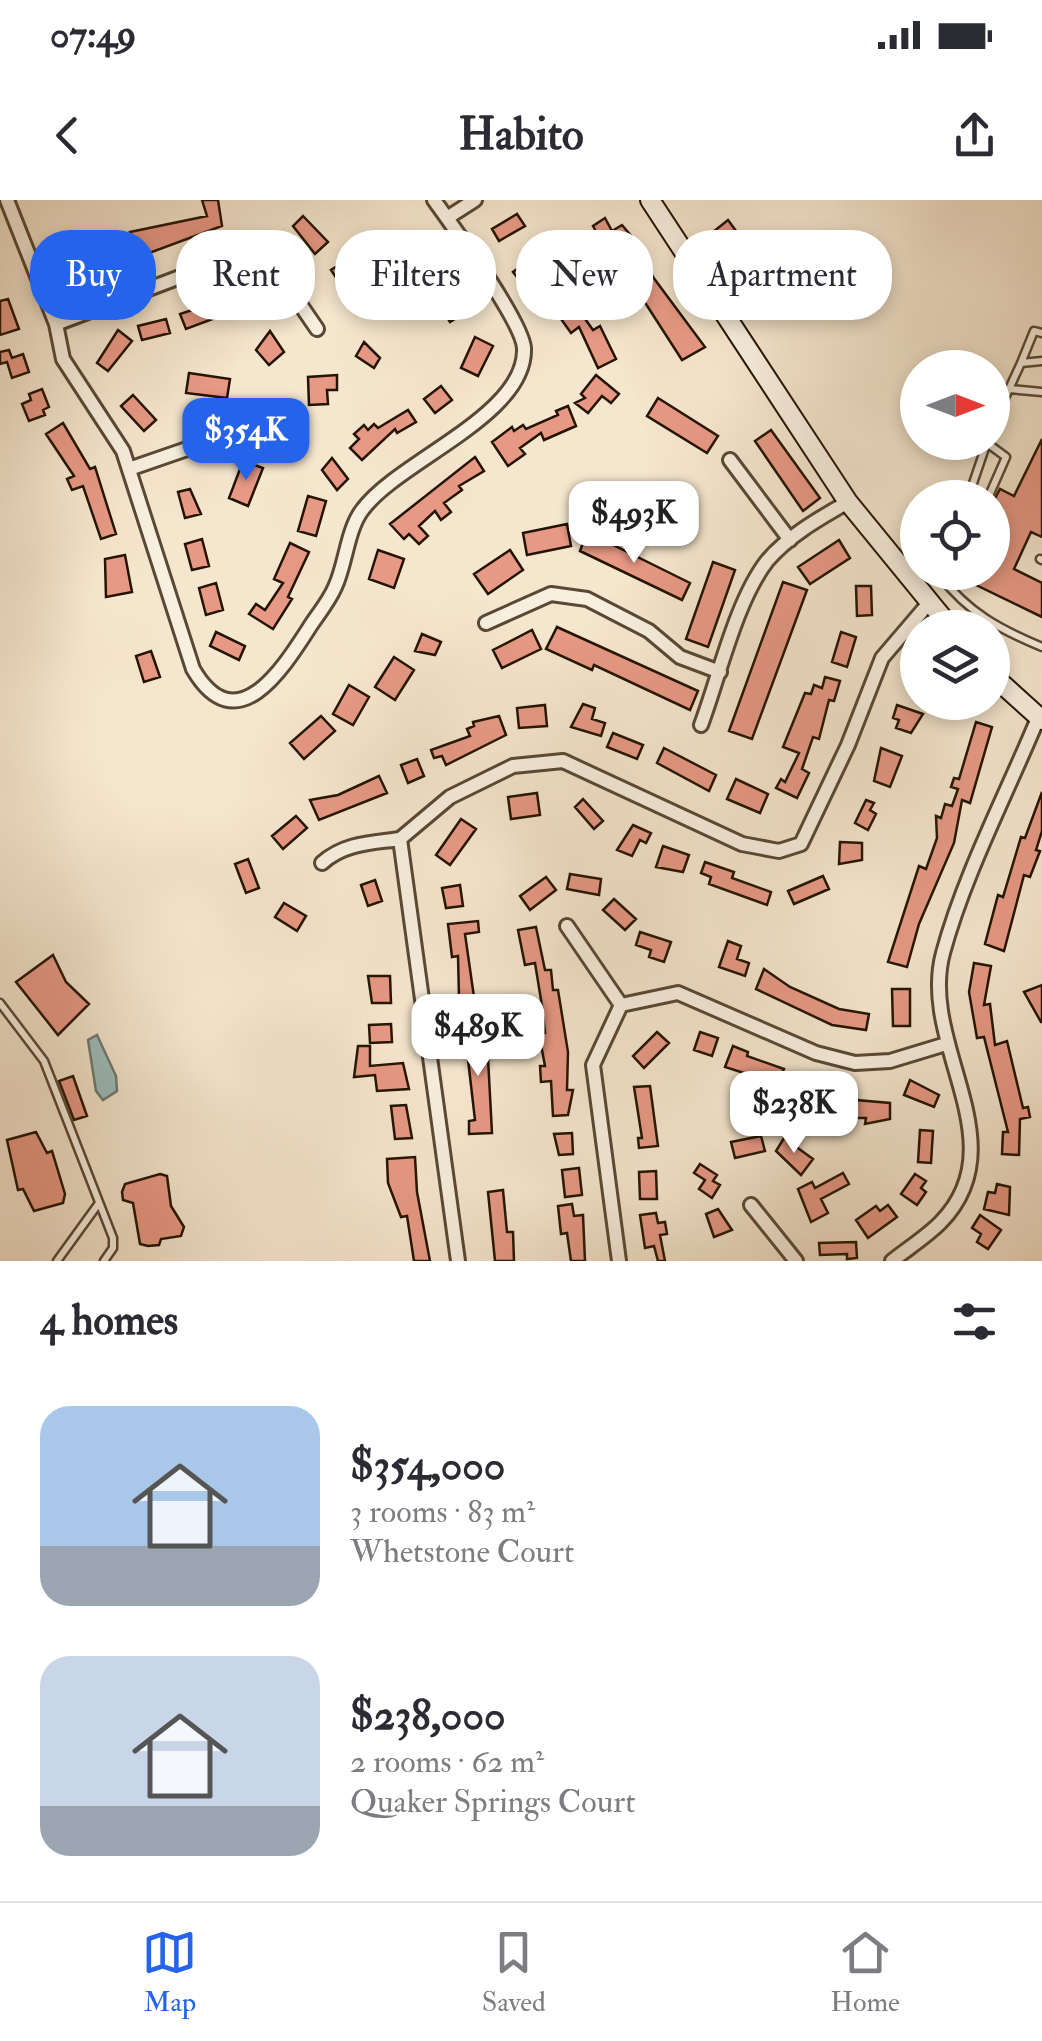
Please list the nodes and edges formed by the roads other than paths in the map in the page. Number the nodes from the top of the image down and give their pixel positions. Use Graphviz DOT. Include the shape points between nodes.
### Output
graph roads {
  1 [pos="8,200"];
  2 [pos="434,200"];
  3 [pos="475,200"];
  4 [pos="650,200"];
  5 [pos="446,218"];
  6 [pos="56,324"];
  7 [pos="317,329"];
  8 [pos="1042,333"];
  9 [pos="1042,361"];
  10 [pos="1021,363"];
  11 [pos="1010,388"];
  12 [pos="1010,390"];
  13 [pos="1042,392"];
  14 [pos="210,442"];
  15 [pos="730,460"];
  16 [pos="129,469"];
  17 [pos="848,502"];
  18 [pos="790,540"];
  19 [pos="934,590"];
  20 [pos="952,590"];
  21 [pos="929,603"];
  22 [pos="935,610"];
  23 [pos="486,623"];
  24 [pos="1042,646"];
  25 [pos="720,672"];
  26 [pos="1010,692"];
  27 [pos="1040,719"];
  28 [pos="701,725"];
  29 [pos="400,839"];
  30 [pos="322,863"];
  31 [pos="566,926"];
  32 [pos="0,1003"];
  33 [pos="620,1005"];
  34 [pos="946,1044"];
  35 [pos="100,1202"];
  36 [pos="751,1204"];
  37 [pos="56,1261"];
  38 [pos="104,1261"];
  39 [pos="458,1261"];
  40 [pos="619,1261"];
  41 [pos="796,1261"];
  42 [pos="892,1261"];
  1 -- 6 [label="street"];
  2 -- 5 [label="street"];
  3 -- 5 [label="street"];
  4 -- 17 [label="main road"];
  5 -- 16 [label="street" via="514,316 524,346 520,376 499,402 362,509 334,591 266,688 226,699 204,689 172,612"];
  6 -- 7 [label="street" via="238,255 274,266"];
  6 -- 16 [label="street" via="63,360"];
  8 -- 10 [label="lane" via="1034,331"];
  9 -- 10 [label="lane"];
  10 -- 11 [label="lane"];
  12 -- 13 [label="lane"];
  14 -- 16 [label="street"];
  15 -- 18 [label="street"];
  17 -- 18 [label="street"];
  17 -- 21 [label="main road"];
  18 -- 25 [label="street" via="754,585"];
  19 -- 21 [label="lane"];
  20 -- 24 [label="lane" via="992,626"];
  21 -- 22 [label="main road"];
  21 -- 29 [label="street" via="882,658 801,844 779,852 742,844 563,761 512,766 450,797"];
  23 -- 25 [label="street" via="552,594 587,599 649,631 680,657"];
  25 -- 28 [label="street"];
  26 -- 27 [label="main road"];
  27 -- 34 [label="street" via="942,954 937,998"];
  29 -- 30 [label="street" via="344,848"];
  29 -- 39 [label="street"];
  31 -- 33 [label="street"];
  32 -- 35 [label="lane" via="44,1062"];
  33 -- 34 [label="street" via="678,993 855,1064"];
  33 -- 40 [label="street" via="593,1064"];
  34 -- 42 [label="street" via="974,1141 964,1190 940,1223"];
  35 -- 37 [label="lane"];
  35 -- 38 [label="lane" via="113,1238"];
  36 -- 41 [label="street"];
}
